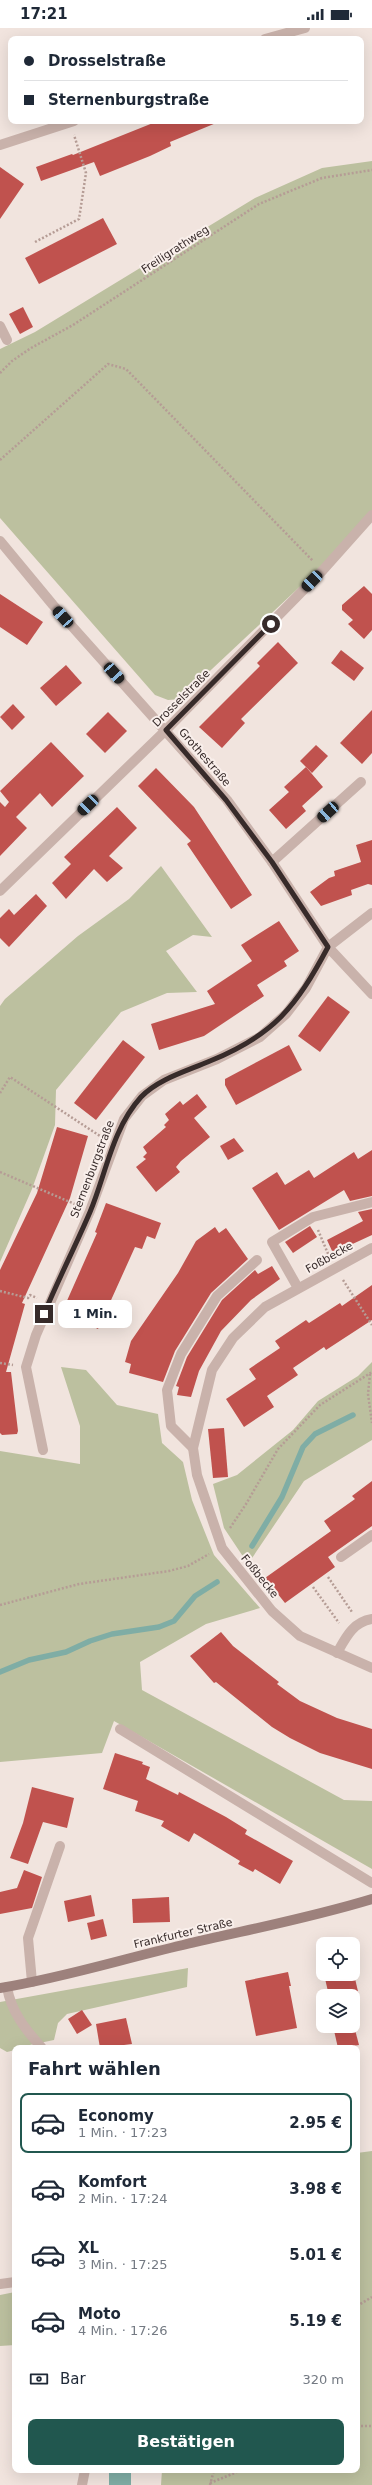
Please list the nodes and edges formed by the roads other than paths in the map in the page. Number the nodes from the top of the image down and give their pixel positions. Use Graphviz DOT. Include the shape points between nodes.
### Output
graph roads {
  1 [pos="305,28"];
  2 [pos="276,36"];
  3 [pos="66,124"];
  4 [pos="0,145"];
  5 [pos="0,326"];
  6 [pos="7,340"];
  7 [pos="372,515"];
  8 [pos="0,540"];
  9 [pos="166,730"];
  10 [pos="361,782"];
  11 [pos="272,862"];
  12 [pos="0,891"];
  13 [pos="372,913"];
  14 [pos="328,947"];
  15 [pos="370,992"];
  16 [pos="372,1202"];
  17 [pos="372,1248"];
  18 [pos="257,1260"];
  19 [pos="298,1288"];
  20 [pos="193,1448"];
  21 [pos="43,1450"];
  22 [pos="372,1535"];
  23 [pos="341,1557"];
  24 [pos="372,1619"];
  25 [pos="337,1653"];
  26 [pos="372,1668"];
  27 [pos="120,1729"];
  28 [pos="60,1846"];
  29 [pos="372,1883"];
  30 [pos="372,1899"];
  31 [pos="32,1982"];
  32 [pos="4,1987"];
  33 [pos="39,2045"];
  34 [pos="12,2282"];
  35 [pos="0,2284"];
  36 [pos="84,2473"];
  37 [pos="82,2485"];
  1 -- 2 [label="street"];
  3 -- 4 [label="street"];
  5 -- 6 [label="street"];
  7 -- 9 [label="street, Drosselstraße" via="323,570"];
  8 -- 9 [label="street, Grothestraße" via="53,605"];
  9 -- 11 [label="street, Grothestraße" via="226,800"];
  9 -- 12 [label="street, Drosselstraße"];
  10 -- 11 [label="street"];
  11 -- 14 [label="street, Grothestraße"];
  13 -- 14 [label="street, Sternenburgstraße"];
  14 -- 15 [label="street, Grothestraße"];
  14 -- 21 [label="street, Sternenburgstraße" via="306,988 286,1014 260,1037 217,1059 164,1080 142,1096 124,1119 90,1211 38,1329 26,1367"];
  16 -- 19 [label="street, Foßbecke" via="313,1217 272,1242"];
  17 -- 19 [label="street, Foßbecke"];
  18 -- 20 [label="street" via="217,1296 181,1354 168,1390 171,1426"];
  19 -- 20 [label="street, Foßbecke" via="265,1307 232,1338 212,1370"];
  20 -- 25 [label="street, Foßbecke" via="197,1475 222,1548 287,1626 300,1636"];
  22 -- 23 [label="street"];
  24 -- 25 [label="street" via="360,1622"];
  25 -- 26 [label="street, Foßbecke"];
  27 -- 29 [label="street"];
  28 -- 31 [label="street" via="28,1938"];
  30 -- 31 [label="main road, Frankfurter Straße"];
  31 -- 32 [label="main road, Frankfurter Straße"];
  32 -- 33 [label="street" via="20,2023"];
  34 -- 35 [label="street"];
  36 -- 37 [label="street"];
}
